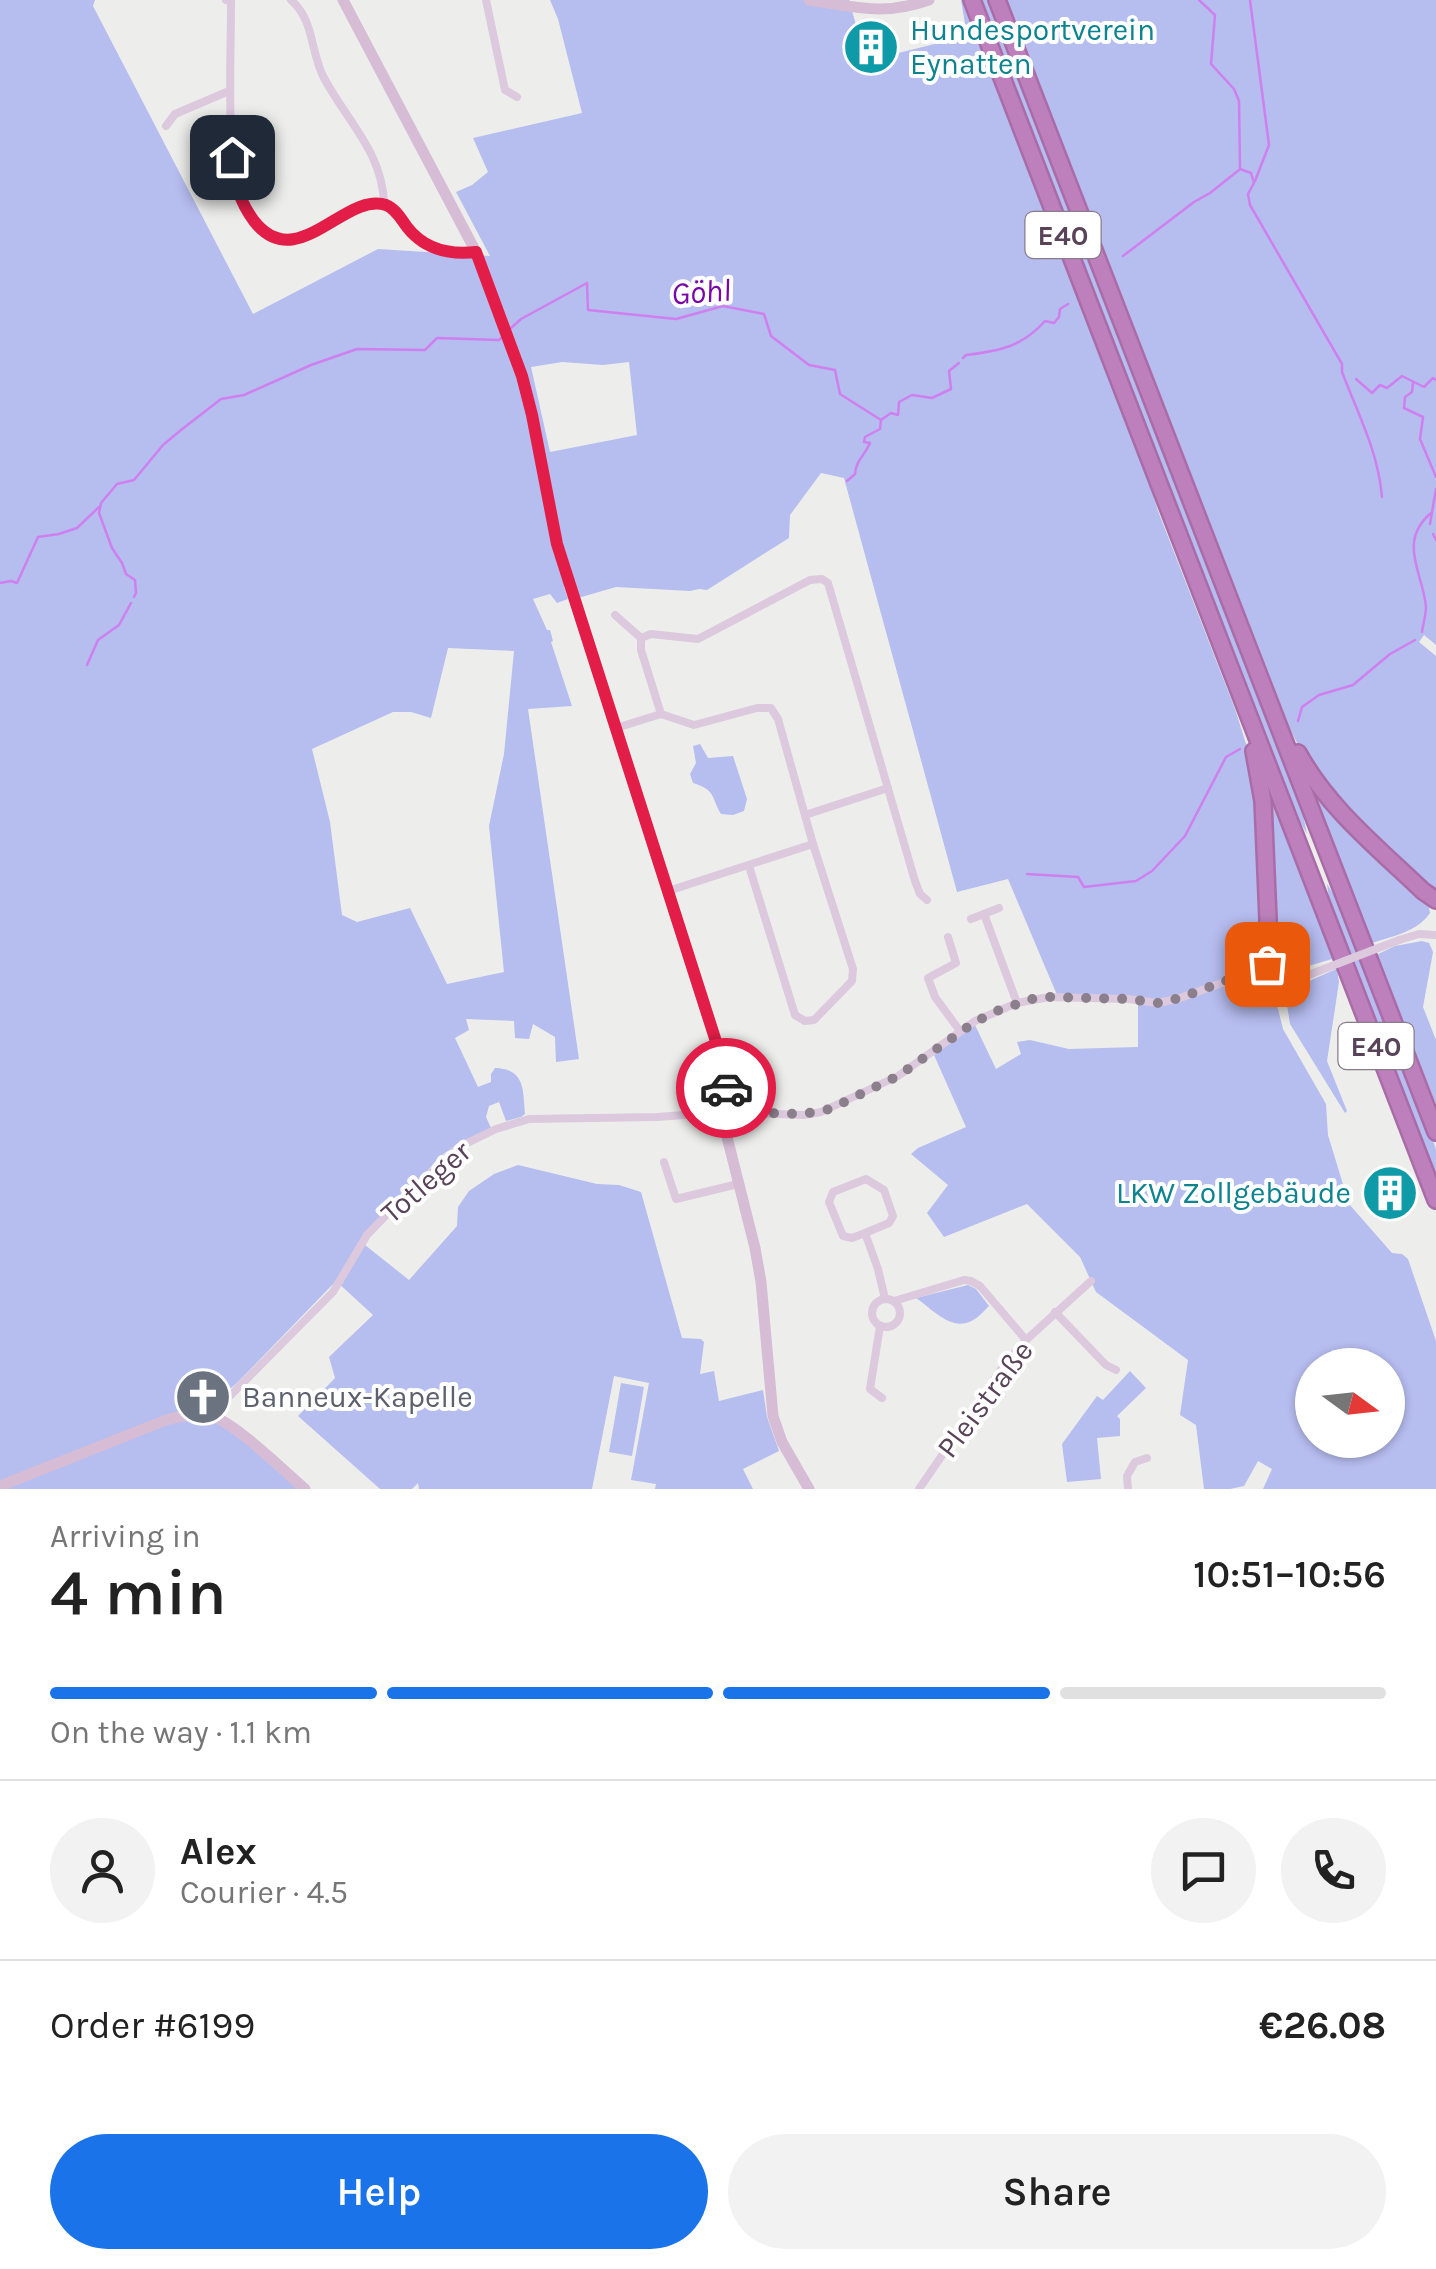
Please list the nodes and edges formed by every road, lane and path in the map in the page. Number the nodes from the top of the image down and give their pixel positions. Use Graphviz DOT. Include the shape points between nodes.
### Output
graph roads {
  1 [pos="240,0"];
  2 [pos="291,0"];
  3 [pos="343,0"];
  4 [pos="486,0"];
  5 [pos="809,0"];
  6 [pos="929,0"];
  7 [pos="972,0"];
  8 [pos="997,0"];
  9 [pos="229,1"];
  10 [pos="230,90"];
  11 [pos="518,98"];
  12 [pos="166,126"];
  13 [pos="384,204"];
  14 [pos="476,252"];
  15 [pos="614,615"];
  16 [pos="641,638"];
  17 [pos="1248,712"];
  18 [pos="661,714"];
  19 [pos="616,728"];
  20 [pos="1280,730"];
  21 [pos="888,788"];
  22 [pos="805,815"];
  23 [pos="814,844"];
  24 [pos="749,866"];
  25 [pos="668,891"];
  26 [pos="1435,898"];
  27 [pos="927,900"];
  28 [pos="999,908"];
  29 [pos="984,914"];
  30 [pos="971,919"];
  31 [pos="1434,931"];
  32 [pos="948,937"];
  33 [pos="1268,941"];
  34 [pos="1338,949"];
  35 [pos="1251,980"];
  36 [pos="1278,984"];
  37 [pos="1344,997"];
  38 [pos="1016,1004"];
  39 [pos="960,1031"];
  40 [pos="726,1112"];
  41 [pos="1436,1132"];
  42 [pos="664,1162"];
  43 [pos="738,1184"];
  44 [pos="1436,1200"];
  45 [pos="864,1233"];
  46 [pos="1091,1281"];
  47 [pos="889,1300"];
  48 [pos="1055,1312"];
  49 [pos="880,1326"];
  50 [pos="1026,1340"];
  51 [pos="1116,1370"];
  52 [pos="882,1398"];
  53 [pos="211,1415"];
  54 [pos="1147,1458"];
  55 [pos="0,1486"];
  56 [pos="305,1489"];
  57 [pos="809,1489"];
  58 [pos="919,1489"];
  59 [pos="1128,1489"];
  1 -- 9 [label="street"];
  2 -- 13 [label="street" via="308,21 322,74 373,156"];
  3 -- 14 [label="street"];
  4 -- 11 [label="street" via="505,90"];
  5 -- 6 [label="street" via="880,10"];
  7 -- 17 [label="highway, E40"];
  8 -- 20 [label="highway, E40"];
  9 -- 10 [label="street"];
  10 -- 12 [label="street" via="175,114"];
  10 -- 13 [label="street" via="232,174 261,229 290,240 364,206"];
  13 -- 14 [label="street" via="423,244"];
  14 -- 19 [label="street" via="522,376 557,544"];
  15 -- 16 [label="street"];
  16 -- 18 [label="street"];
  16 -- 21 [label="street" via="698,639 822,578 832,589"];
  17 -- 33 [label="highway" via="1261,784"];
  17 -- 34 [label="highway, E40"];
  18 -- 19 [label="street"];
  18 -- 22 [label="street" via="694,725 771,708"];
  19 -- 25 [label="street"];
  20 -- 26 [label="highway" via="1329,800"];
  20 -- 41 [label="highway, E40"];
  21 -- 22 [label="street"];
  21 -- 27 [label="street" via="915,881"];
  22 -- 23 [label="street"];
  23 -- 24 [label="street"];
  23 -- 24 [label="street" via="854,975 814,1020 795,1014"];
  24 -- 25 [label="street"];
  25 -- 40 [label="street" via="720,1054"];
  28 -- 29 [label="street"];
  29 -- 30 [label="street"];
  29 -- 38 [label="street"];
  31 -- 36 [label="street, bridge"];
  32 -- 39 [label="street" via="956,963 928,978"];
  33 -- 35 [label="highway" via="1265,968"];
  33 -- 36 [label="highway"];
  34 -- 37 [label="highway"];
  34 -- 44 [label="highway, E40"];
  35 -- 36 [label="street, Totleger"];
  35 -- 38 [label="street, Totleger" via="1231,979 1158,1003 1048,997"];
  38 -- 39 [label="street, Totleger"];
  39 -- 40 [label="street, Totleger" via="898,1076 821,1112"];
  40 -- 43 [label="street"];
  40 -- 53 [label="street, Totleger" via="529,1118 458,1147 367,1234 320,1307"];
  42 -- 43 [label="street" via="676,1199"];
  43 -- 57 [label="street" via="761,1282 772,1416"];
  45 -- 45 [label="street" via="894,1216 884,1190 866,1180 833,1192 829,1202 843,1236"];
  45 -- 47 [label="street"];
  46 -- 48 [label="street, Pleistraße"];
  47 -- 49 [label="street" via="872,1310"];
  47 -- 49 [label="street" via="900,1308 900,1318"];
  47 -- 50 [label="street" via="972,1281"];
  48 -- 50 [label="street, Pleistraße"];
  48 -- 51 [label="street, Pleistraße"];
  49 -- 52 [label="street" via="870,1390"];
  50 -- 58 [label="street, Pleistraße"];
  53 -- 55 [label="street" via="166,1420"];
  53 -- 56 [label="street"];
  54 -- 59 [label="street" via="1135,1462"];
}
